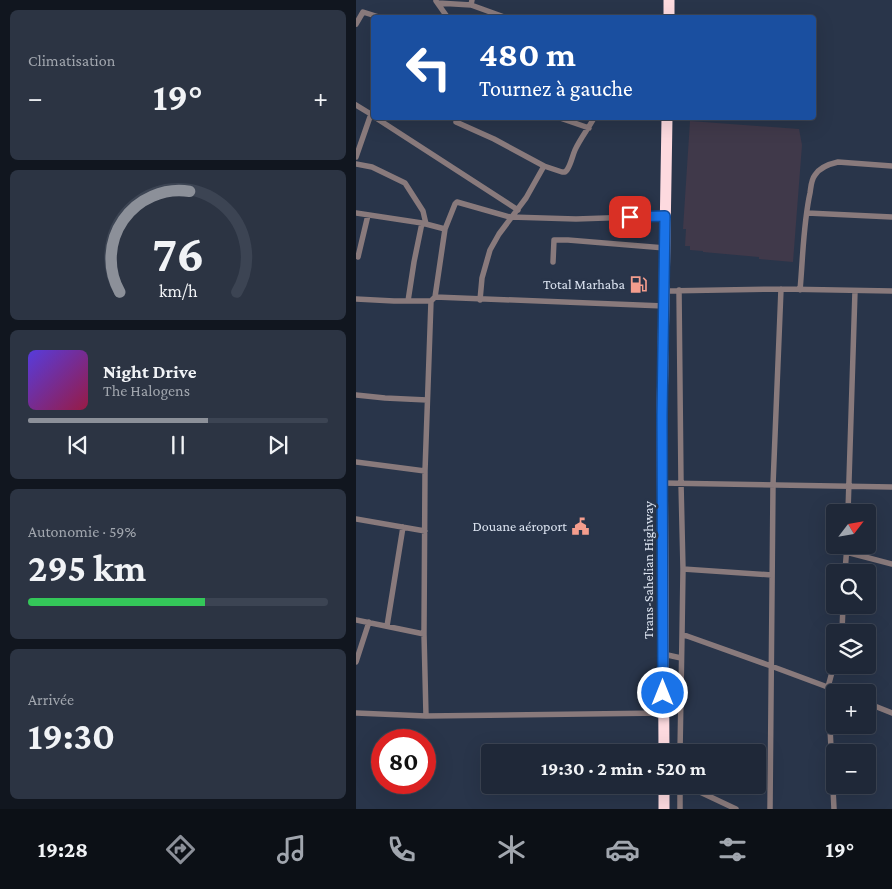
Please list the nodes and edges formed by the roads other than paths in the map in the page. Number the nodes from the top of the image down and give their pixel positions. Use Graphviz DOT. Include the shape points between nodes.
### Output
graph roads {
  1 [pos="669,0"];
  2 [pos="436,1"];
  3 [pos="472,2"];
  4 [pos="372,15"];
  5 [pos="446,15"];
  6 [pos="498,15"];
  7 [pos="669,15"];
  8 [pos="356,24"];
  9 [pos="356,105"];
  10 [pos="371,114"];
  11 [pos="372,120"];
  12 [pos="379,120"];
  13 [pos="387,120"];
  14 [pos="566,120"];
  15 [pos="593,120"];
  16 [pos="667,120"];
  17 [pos="456,122"];
  18 [pos="384,124"];
  19 [pos="589,128"];
  20 [pos="356,153"];
  21 [pos="356,164"];
  22 [pos="544,166"];
  23 [pos="892,166"];
  24 [pos="518,210"];
  25 [pos="356,213"];
  26 [pos="806,214"];
  27 [pos="368,215"];
  28 [pos="665,216"];
  29 [pos="510,217"];
  30 [pos="892,217"];
  31 [pos="424,224"];
  32 [pos="445,229"];
  33 [pos="666,248"];
  34 [pos="358,257"];
  35 [pos="553,262"];
  36 [pos="781,289"];
  37 [pos="679,290"];
  38 [pos="800,290"];
  39 [pos="664,291"];
  40 [pos="855,291"];
  41 [pos="892,291"];
  42 [pos="356,299"];
  43 [pos="433,299"];
  44 [pos="480,300"];
  45 [pos="408,301"];
  46 [pos="664,306"];
  47 [pos="356,395"];
  48 [pos="427,400"];
  49 [pos="356,462"];
  50 [pos="425,471"];
  51 [pos="662,483"];
  52 [pos="681,483"];
  53 [pos="773,485"];
  54 [pos="849,486"];
  55 [pos="892,487"];
  56 [pos="848,504"];
  57 [pos="356,519"];
  58 [pos="403,527"];
  59 [pos="425,531"];
  60 [pos="864,554"];
  61 [pos="892,564"];
  62 [pos="683,569"];
  63 [pos="772,574"];
  64 [pos="356,620"];
  65 [pos="369,622"];
  66 [pos="387,626"];
  67 [pos="424,634"];
  68 [pos="682,635"];
  69 [pos="663,654"];
  70 [pos="681,658"];
  71 [pos="356,662"];
  72 [pos="771,666"];
  73 [pos="826,686"];
  74 [pos="876,707"];
  75 [pos="356,713"];
  76 [pos="664,713"];
  77 [pos="892,713"];
  78 [pos="426,716"];
  79 [pos="830,734"];
  80 [pos="664,744"];
  81 [pos="680,744"];
  82 [pos="664,794"];
  83 [pos="680,794"];
  84 [pos="704,794"];
  85 [pos="664,809"];
  86 [pos="680,809"];
  87 [pos="736,809"];
  88 [pos="770,809"];
  89 [pos="834,809"];
  1 -- 7 [label="highway"];
  2 -- 3 [label="street"];
  2 -- 5 [label="street"];
  3 -- 6 [label="street"];
  4 -- 8 [label="street" via="363,12"];
  9 -- 10 [label="street"];
  11 -- 20 [label="street"];
  12 -- 18 [label="street"];
  13 -- 18 [label="street"];
  14 -- 19 [label="street"];
  15 -- 19 [label="street"];
  16 -- 28 [label="highway, Trans-Sahelian Highway"];
  17 -- 22 [label="street"];
  18 -- 24 [label="street"];
  19 -- 22 [label="street" via="565,172"];
  21 -- 31 [label="street" via="372,167 405,182 423,211"];
  22 -- 24 [label="street"];
  23 -- 26 [label="street" via="838,162 822,168 812,179"];
  24 -- 29 [label="street"];
  25 -- 27 [label="street"];
  26 -- 30 [label="street"];
  26 -- 38 [label="street"];
  27 -- 31 [label="street"];
  27 -- 34 [label="street"];
  28 -- 29 [label="street"];
  28 -- 33 [label="highway, Trans-Sahelian Highway"];
  29 -- 32 [label="street" via="458,202"];
  29 -- 44 [label="street" via="490,250"];
  31 -- 32 [label="street"];
  31 -- 45 [label="street"];
  32 -- 43 [label="street"];
  33 -- 35 [label="street" via="554,240"];
  33 -- 39 [label="highway, Trans-Sahelian Highway"];
  36 -- 37 [label="street"];
  36 -- 38 [label="street"];
  36 -- 53 [label="street"];
  37 -- 39 [label="street"];
  37 -- 52 [label="street"];
  38 -- 40 [label="street"];
  39 -- 46 [label="highway, Trans-Sahelian Highway"];
  40 -- 41 [label="street"];
  40 -- 54 [label="street"];
  42 -- 45 [label="street"];
  43 -- 44 [label="street"];
  43 -- 45 [label="street"];
  43 -- 48 [label="street"];
  44 -- 46 [label="street"];
  46 -- 51 [label="highway, Trans-Sahelian Highway"];
  47 -- 48 [label="street"];
  48 -- 50 [label="street"];
  49 -- 50 [label="street"];
  50 -- 59 [label="street"];
  51 -- 52 [label="street"];
  51 -- 69 [label="highway, Trans-Sahelian Highway"];
  52 -- 53 [label="street"];
  52 -- 62 [label="street"];
  53 -- 54 [label="street"];
  53 -- 63 [label="street"];
  54 -- 55 [label="street"];
  54 -- 56 [label="street"];
  57 -- 58 [label="street"];
  58 -- 59 [label="street"];
  58 -- 66 [label="street"];
  59 -- 67 [label="street"];
  60 -- 61 [label="street"];
  62 -- 63 [label="street"];
  62 -- 68 [label="street"];
  63 -- 72 [label="street"];
  64 -- 65 [label="street"];
  65 -- 66 [label="street"];
  65 -- 71 [label="street"];
  66 -- 67 [label="street"];
  67 -- 78 [label="street"];
  68 -- 70 [label="street"];
  68 -- 72 [label="street"];
  69 -- 70 [label="street"];
  69 -- 76 [label="highway, Trans-Sahelian Highway"];
  70 -- 81 [label="street"];
  72 -- 73 [label="street"];
  72 -- 88 [label="street"];
  74 -- 77 [label="street"];
  75 -- 78 [label="street"];
  76 -- 78 [label="street"];
  76 -- 80 [label="highway, Trans-Sahelian Highway"];
  79 -- 89 [label="street"];
  82 -- 85 [label="highway"];
  83 -- 86 [label="street"];
  84 -- 87 [label="street"];
}
